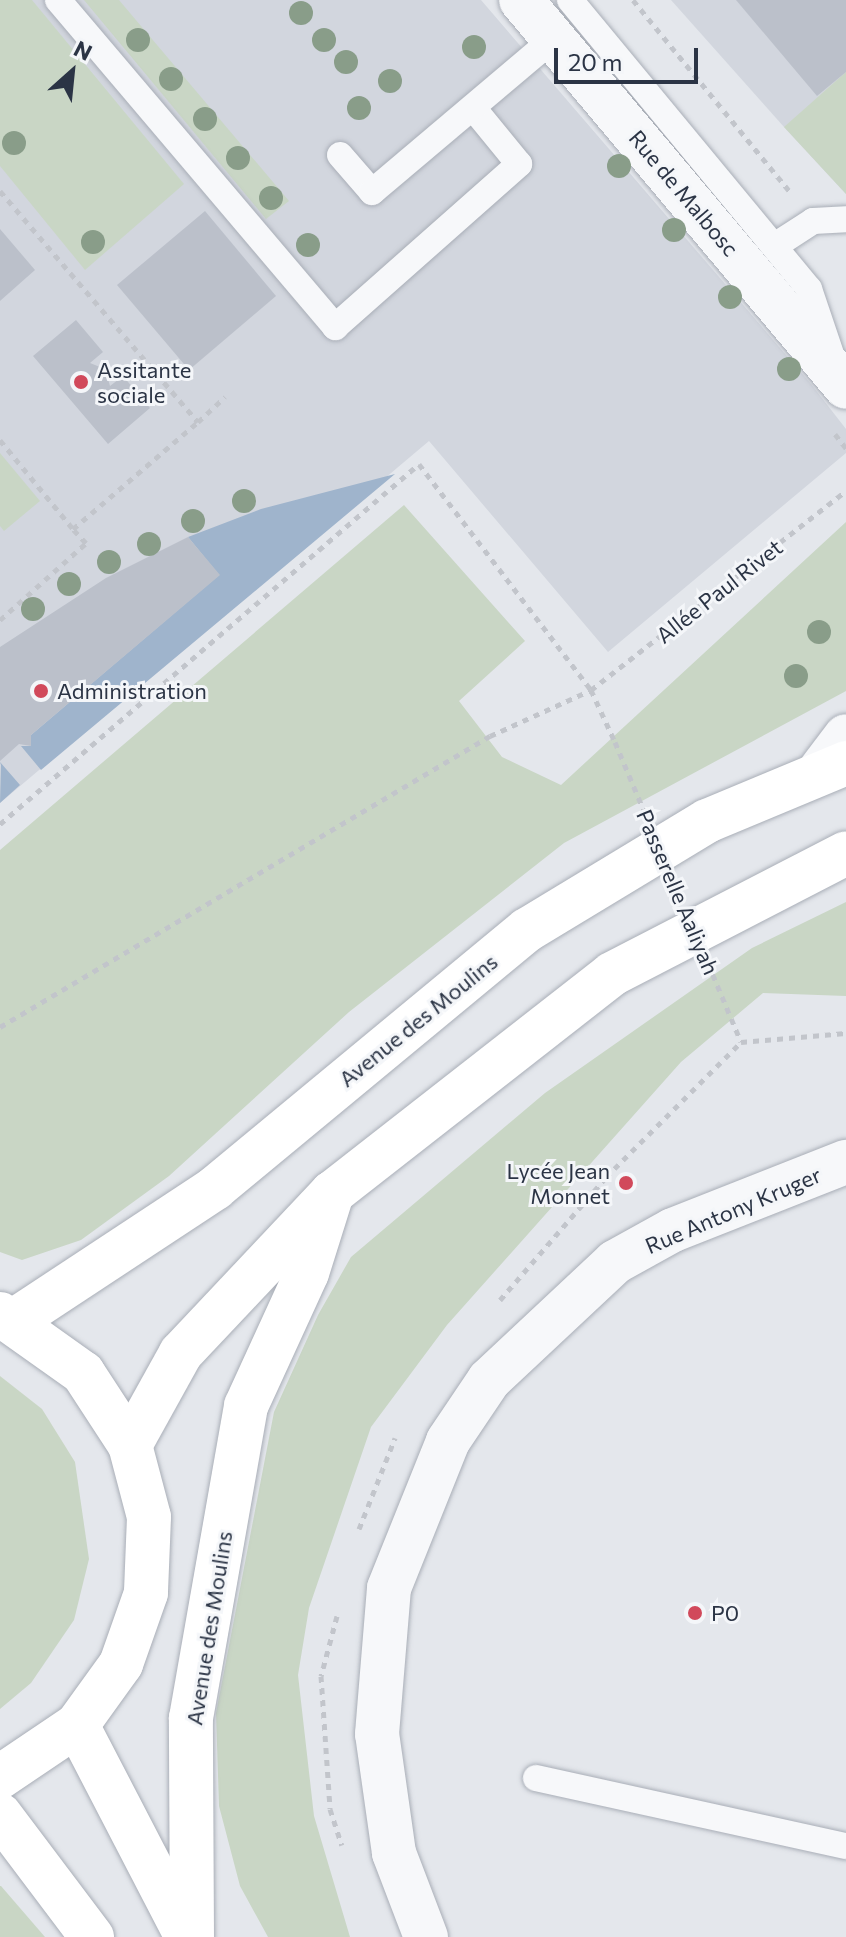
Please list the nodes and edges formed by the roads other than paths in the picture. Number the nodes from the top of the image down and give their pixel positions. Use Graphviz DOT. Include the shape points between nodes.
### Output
graph roads {
  1 [pos="58,0"];
  2 [pos="521,0"];
  3 [pos="562,19"];
  4 [pos="474,109"];
  5 [pos="340,155"];
  6 [pos="846,219"];
  7 [pos="776,245"];
  8 [pos="843,383"];
  9 [pos="838,756"];
  10 [pos="846,853"];
  11 [pos="846,1162"];
  12 [pos="332,1193"];
  13 [pos="8,1317"];
  14 [pos="130,1445"];
  15 [pos="77,1725"];
  16 [pos="0,1777"];
  17 [pos="536,1778"];
  18 [pos="0,1815"];
  19 [pos="846,1846"];
  20 [pos="92,1937"];
  21 [pos="190,1937"];
  22 [pos="426,1937"];
  1 -- 4 [label="lane" via="335,327 519,164"];
  2 -- 3 [label="street, Rue de Malbosc"];
  3 -- 4 [label="lane"];
  3 -- 7 [label="lane"];
  3 -- 8 [label="street, Rue de Malbosc"];
  4 -- 5 [label="lane" via="372,192"];
  6 -- 7 [label="lane" via="813,221"];
  7 -- 8 [label="lane" via="809,289"];
  9 -- 13 [label="main road, Avenue des Moulins" via="707,821 527,930 215,1188"];
  10 -- 12 [label="main road" via="612,974"];
  11 -- 22 [label="street, Rue Antony Kruger" via="673,1230 615,1262 489,1380 448,1441 389,1588 377,1734 394,1853"];
  12 -- 14 [label="main road" via="181,1353"];
  12 -- 21 [label="main road, Avenue des Moulins" via="307,1273 246,1406 191,1718"];
  13 -- 14 [label="main road" via="83,1373"];
  14 -- 15 [label="main road" via="149,1517 146,1593 121,1664"];
  15 -- 16 [label="main road"];
  15 -- 21 [label="main road, Avenue des Moulins"];
  17 -- 19 [label="lane"];
  18 -- 20 [label="main road"];
}
